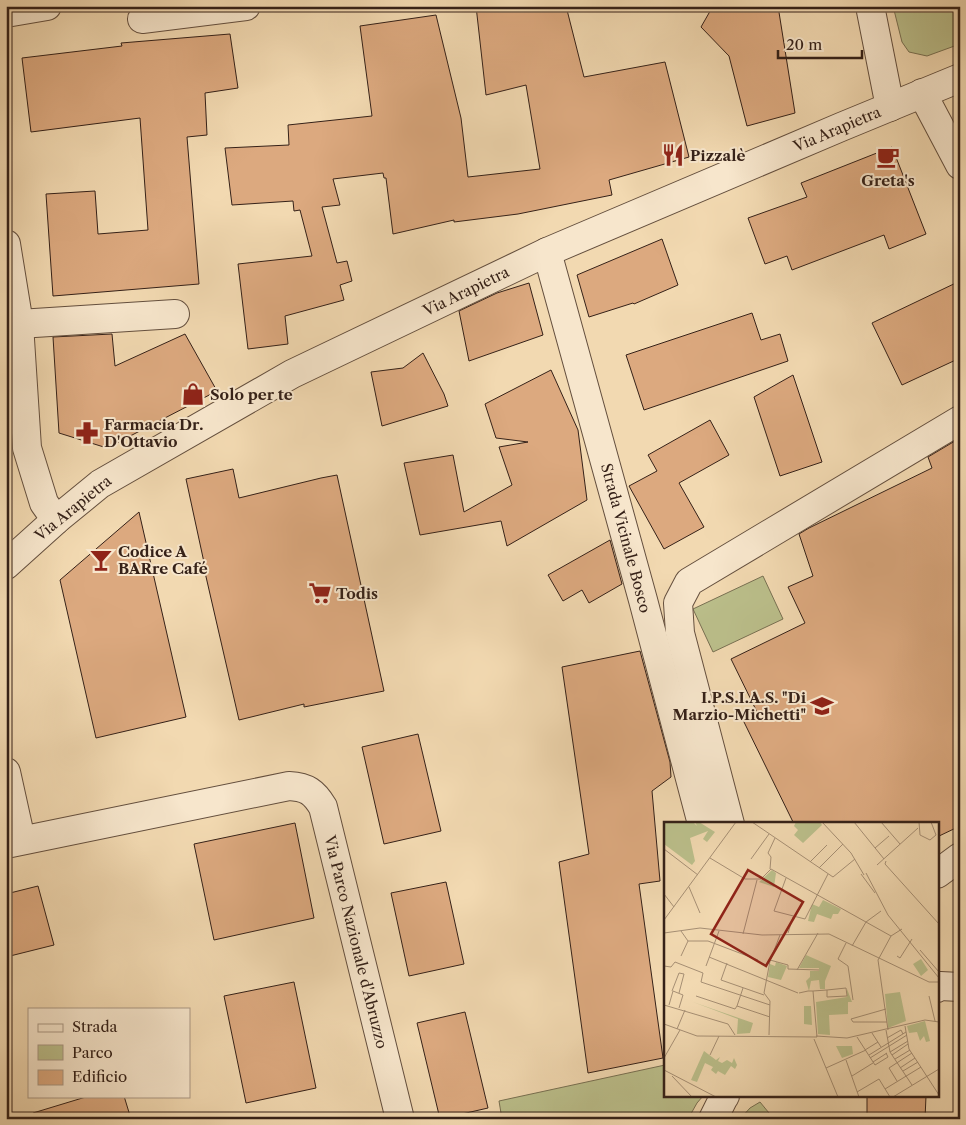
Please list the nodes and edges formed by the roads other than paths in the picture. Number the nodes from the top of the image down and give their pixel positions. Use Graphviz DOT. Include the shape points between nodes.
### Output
graph roads {
  1 [pos="47,6"];
  2 [pos="246,6"];
  3 [pos="870,6"];
  4 [pos="6,13"];
  5 [pos="142,19"];
  6 [pos="960,78"];
  7 [pos="922,93"];
  8 [pos="890,107"];
  9 [pos="960,165"];
  10 [pos="6,244"];
  11 [pos="546,252"];
  12 [pos="175,314"];
  13 [pos="19,324"];
  14 [pos="960,420"];
  15 [pos="56,520"];
  16 [pos="6,565"];
  17 [pos="6,772"];
  18 [pos="701,822"];
  19 [pos="729,822"];
  20 [pos="14,842"];
  21 [pos="960,857"];
  22 [pos="938,873"];
  23 [pos="938,987"];
  24 [pos="960,987"];
  25 [pos="724,1098"];
  26 [pos="400,1119"];
  27 [pos="714,1119"];
  1 -- 4 [label="street"];
  2 -- 5 [label="street"];
  3 -- 8 [label="street"];
  6 -- 7 [label="street, Via Arapietra"];
  7 -- 8 [label="street, Via Arapietra"];
  7 -- 9 [label="street"];
  8 -- 11 [label="street, Via Arapietra"];
  10 -- 13 [label="street"];
  11 -- 15 [label="street, Via Arapietra" via="292,374 100,484"];
  11 -- 18 [label="street, Strada Vicinale Bosco"];
  12 -- 13 [label="street"];
  13 -- 15 [label="street" via="27,448 44,503"];
  14 -- 19 [label="street" via="689,582 678,603 680,633"];
  15 -- 16 [label="street, Via Arapietra"];
  17 -- 20 [label="street"];
  20 -- 26 [label="street, Via Parco Nazionale d'Abruzzo" via="289,786 310,791 323,807"];
  21 -- 22 [label="street"];
  23 -- 24 [label="street"];
  25 -- 27 [label="street"];
}
